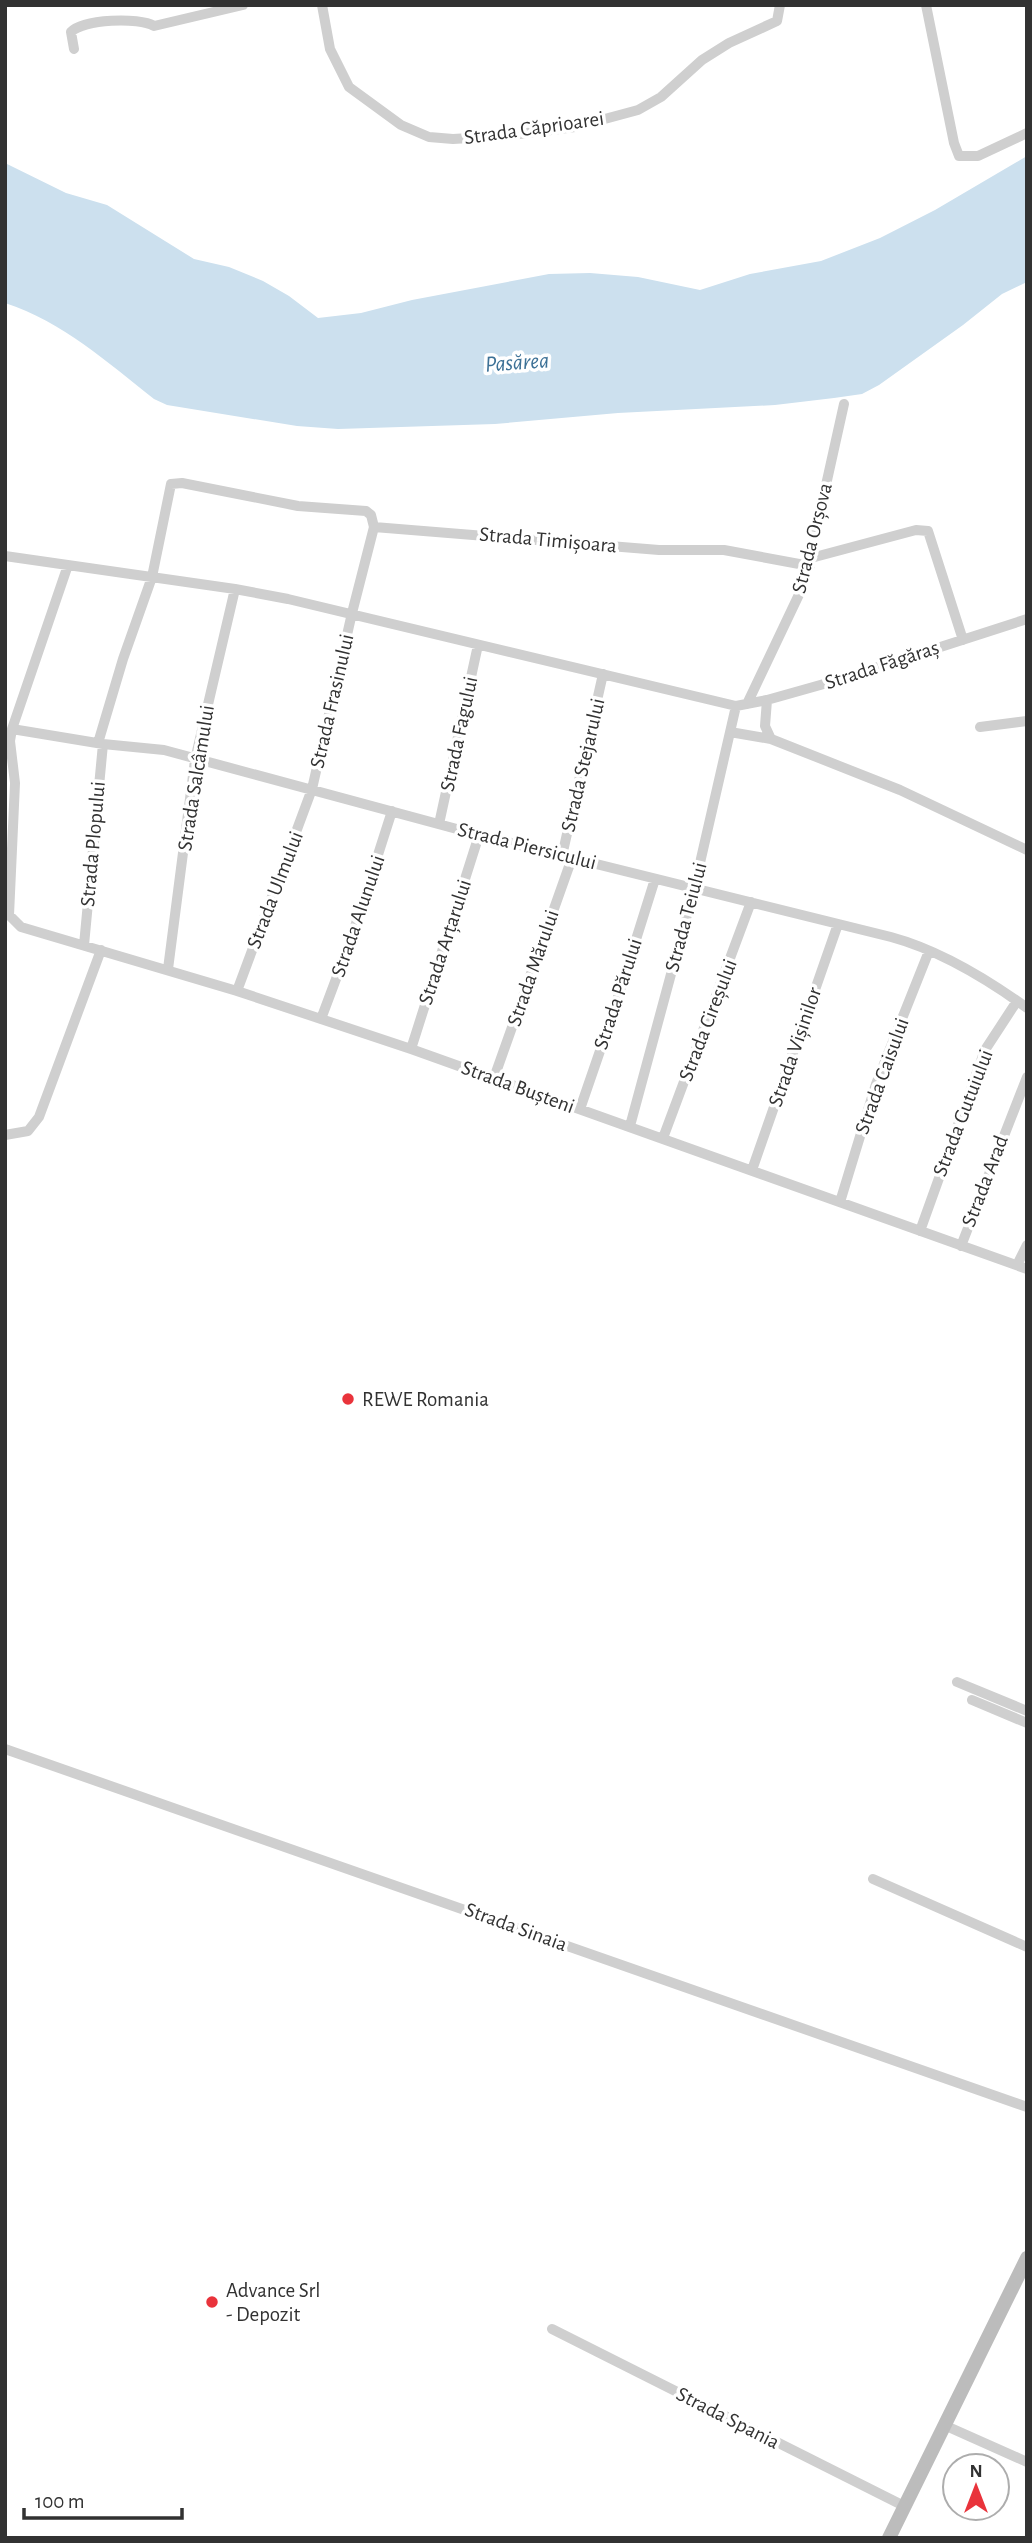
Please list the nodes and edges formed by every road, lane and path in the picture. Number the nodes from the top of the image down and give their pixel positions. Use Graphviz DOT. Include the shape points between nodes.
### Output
graph roads {
  1 [pos="243,5"];
  2 [pos="322,5"];
  3 [pos="780,5"];
  4 [pos="926,5"];
  5 [pos="74,49"];
  6 [pos="1027,133"];
  7 [pos="844,404"];
  8 [pos="374,527"];
  9 [pos="5,556"];
  10 [pos="810,562"];
  11 [pos="68,565"];
  12 [pos="152,577"];
  13 [pos="235,589"];
  14 [pos="352,613"];
  15 [pos="1027,619"];
  16 [pos="963,640"];
  17 [pos="478,645"];
  18 [pos="603,674"];
  19 [pos="768,700"];
  20 [pos="742,705"];
  21 [pos="1027,721"];
  22 [pos="979,727"];
  23 [pos="12,729"];
  24 [pos="730,732"];
  25 [pos="771,739"];
  26 [pos="100,743"];
  27 [pos="8,755"];
  28 [pos="195,760"];
  29 [pos="312,789"];
  30 [pos="392,811"];
  31 [pos="439,824"];
  32 [pos="480,835"];
  33 [pos="1027,850"];
  34 [pos="567,857"];
  35 [pos="655,879"];
  36 [pos="694,889"];
  37 [pos="751,902"];
  38 [pos="7,915"];
  39 [pos="838,924"];
  40 [pos="84,945"];
  41 [pos="101,950"];
  42 [pos="929,951"];
  43 [pos="168,970"];
  44 [pos="237,991"];
  45 [pos="1022,1005"];
  46 [pos="321,1019"];
  47 [pos="411,1049"];
  48 [pos="1027,1077"];
  49 [pos="494,1078"];
  50 [pos="580,1109"];
  51 [pos="630,1126"];
  52 [pos="5,1135"];
  53 [pos="663,1138"];
  54 [pos="752,1170"];
  55 [pos="840,1202"];
  56 [pos="920,1231"];
  57 [pos="1027,1245"];
  58 [pos="961,1246"];
  59 [pos="1022,1267"];
  60 [pos="957,1682"];
  61 [pos="972,1700"];
  62 [pos="1027,1711"];
  63 [pos="1027,1723"];
  64 [pos="5,1749"];
  65 [pos="873,1879"];
  66 [pos="1027,1947"];
  67 [pos="1027,2107"];
  68 [pos="1027,2258"];
  69 [pos="552,2329"];
  70 [pos="944,2425"];
  71 [pos="1027,2462"];
  72 [pos="904,2506"];
  73 [pos="889,2538"];
  1 -- 5 [label="street" via="154,26 122,20 79,26 71,32"];
  2 -- 3 [label="street, Strada Căprioarei" via="330,49 349,87 401,125 429,137 453,139 575,127 638,110 661,97 702,60 777,21"];
  4 -- 6 [label="street" via="959,156 978,156"];
  7 -- 10 [label="street, Strada Orșova"];
  8 -- 10 [label="street, Strada Timișoara" via="659,550 724,550"];
  8 -- 12 [label="street, Strada Plopului" via="366,511 298,506 176,483 169,491"];
  8 -- 14 [label="street"];
  9 -- 11 [label="street"];
  10 -- 16 [label="street, Strada Timișoara" via="916,530 928,531"];
  10 -- 20 [label="street, Strada Orșova" via="804,584"];
  11 -- 12 [label="street"];
  11 -- 23 [label="street"];
  12 -- 13 [label="street"];
  12 -- 26 [label="street, Strada Plopului"];
  13 -- 14 [label="street"];
  13 -- 28 [label="street, Strada Salcâmului"];
  14 -- 17 [label="street"];
  14 -- 29 [label="street, Strada Frasinului"];
  15 -- 16 [label="street, Strada Făgăraș"];
  16 -- 19 [label="street, Strada Făgăraș"];
  17 -- 18 [label="street"];
  17 -- 31 [label="street, Strada Fagului"];
  18 -- 20 [label="street"];
  18 -- 34 [label="street, Strada Stejarului"];
  19 -- 20 [label="street, Strada Făgăraș"];
  19 -- 25 [label="street" via="765,726"];
  20 -- 24 [label="street, Strada Teiului"];
  21 -- 22 [label="street"];
  23 -- 26 [label="street, Strada Piersicului"];
  23 -- 27 [label="street"];
  24 -- 25 [label="street"];
  24 -- 36 [label="street, Strada Teiului"];
  25 -- 33 [label="street" via="900,790"];
  26 -- 28 [label="street, Strada Piersicului" via="164,750"];
  26 -- 40 [label="street, Strada Plopului"];
  27 -- 38 [label="street" via="15,783"];
  28 -- 29 [label="street, Strada Piersicului"];
  28 -- 43 [label="street, Strada Salcâmului"];
  29 -- 30 [label="street, Strada Piersicului"];
  29 -- 44 [label="street, Strada Ulmului"];
  30 -- 31 [label="street, Strada Piersicului"];
  30 -- 46 [label="street, Strada Alunului"];
  31 -- 32 [label="street, Strada Piersicului"];
  32 -- 34 [label="street, Strada Piersicului"];
  32 -- 47 [label="street, Strada Arțarului"];
  34 -- 35 [label="street, Strada Piersicului"];
  34 -- 49 [label="street, Strada Mărului"];
  35 -- 36 [label="street, Strada Piersicului"];
  35 -- 50 [label="street, Strada Părului"];
  36 -- 37 [label="street, Strada Piersicului"];
  36 -- 51 [label="street, Strada Teiului"];
  37 -- 39 [label="street, Strada Piersicului"];
  37 -- 53 [label="street, Strada Cireșului"];
  38 -- 40 [label="street, Strada Bușteni" via="21,927"];
  39 -- 42 [label="street, Strada Piersicului"];
  39 -- 54 [label="street, Strada Vișinilor"];
  40 -- 41 [label="street, Strada Bușteni"];
  41 -- 43 [label="street, Strada Bușteni"];
  41 -- 52 [label="street" via="39,1117 27,1131"];
  42 -- 45 [label="street, Strada Piersicului"];
  42 -- 55 [label="street, Strada Caisului" via="876,1084"];
  43 -- 44 [label="street, Strada Bușteni"];
  44 -- 46 [label="street, Strada Bușteni"];
  45 -- 56 [label="street, Strada Gutuiului" via="985,1050"];
  46 -- 47 [label="street, Strada Bușteni"];
  47 -- 49 [label="street, Strada Bușteni"];
  48 -- 58 [label="street, Strada Arad"];
  49 -- 50 [label="street, Strada Bușteni"];
  50 -- 51 [label="street, Strada Bușteni"];
  51 -- 53 [label="street, Strada Bușteni"];
  53 -- 54 [label="street, Strada Bușteni"];
  54 -- 55 [label="street, Strada Bușteni"];
  55 -- 56 [label="street, Strada Bușteni"];
  56 -- 58 [label="street, Strada Bușteni"];
  57 -- 59 [label="street"];
  58 -- 59 [label="street, Strada Bușteni"];
  60 -- 62 [label="street"];
  61 -- 63 [label="street"];
  64 -- 67 [label="street, Strada Sinaia"];
  65 -- 66 [label="street"];
  68 -- 70 [label="main road"];
  69 -- 72 [label="street, Strada Spania"];
  70 -- 71 [label="street"];
  70 -- 72 [label="main road"];
  72 -- 73 [label="main road"];
}
